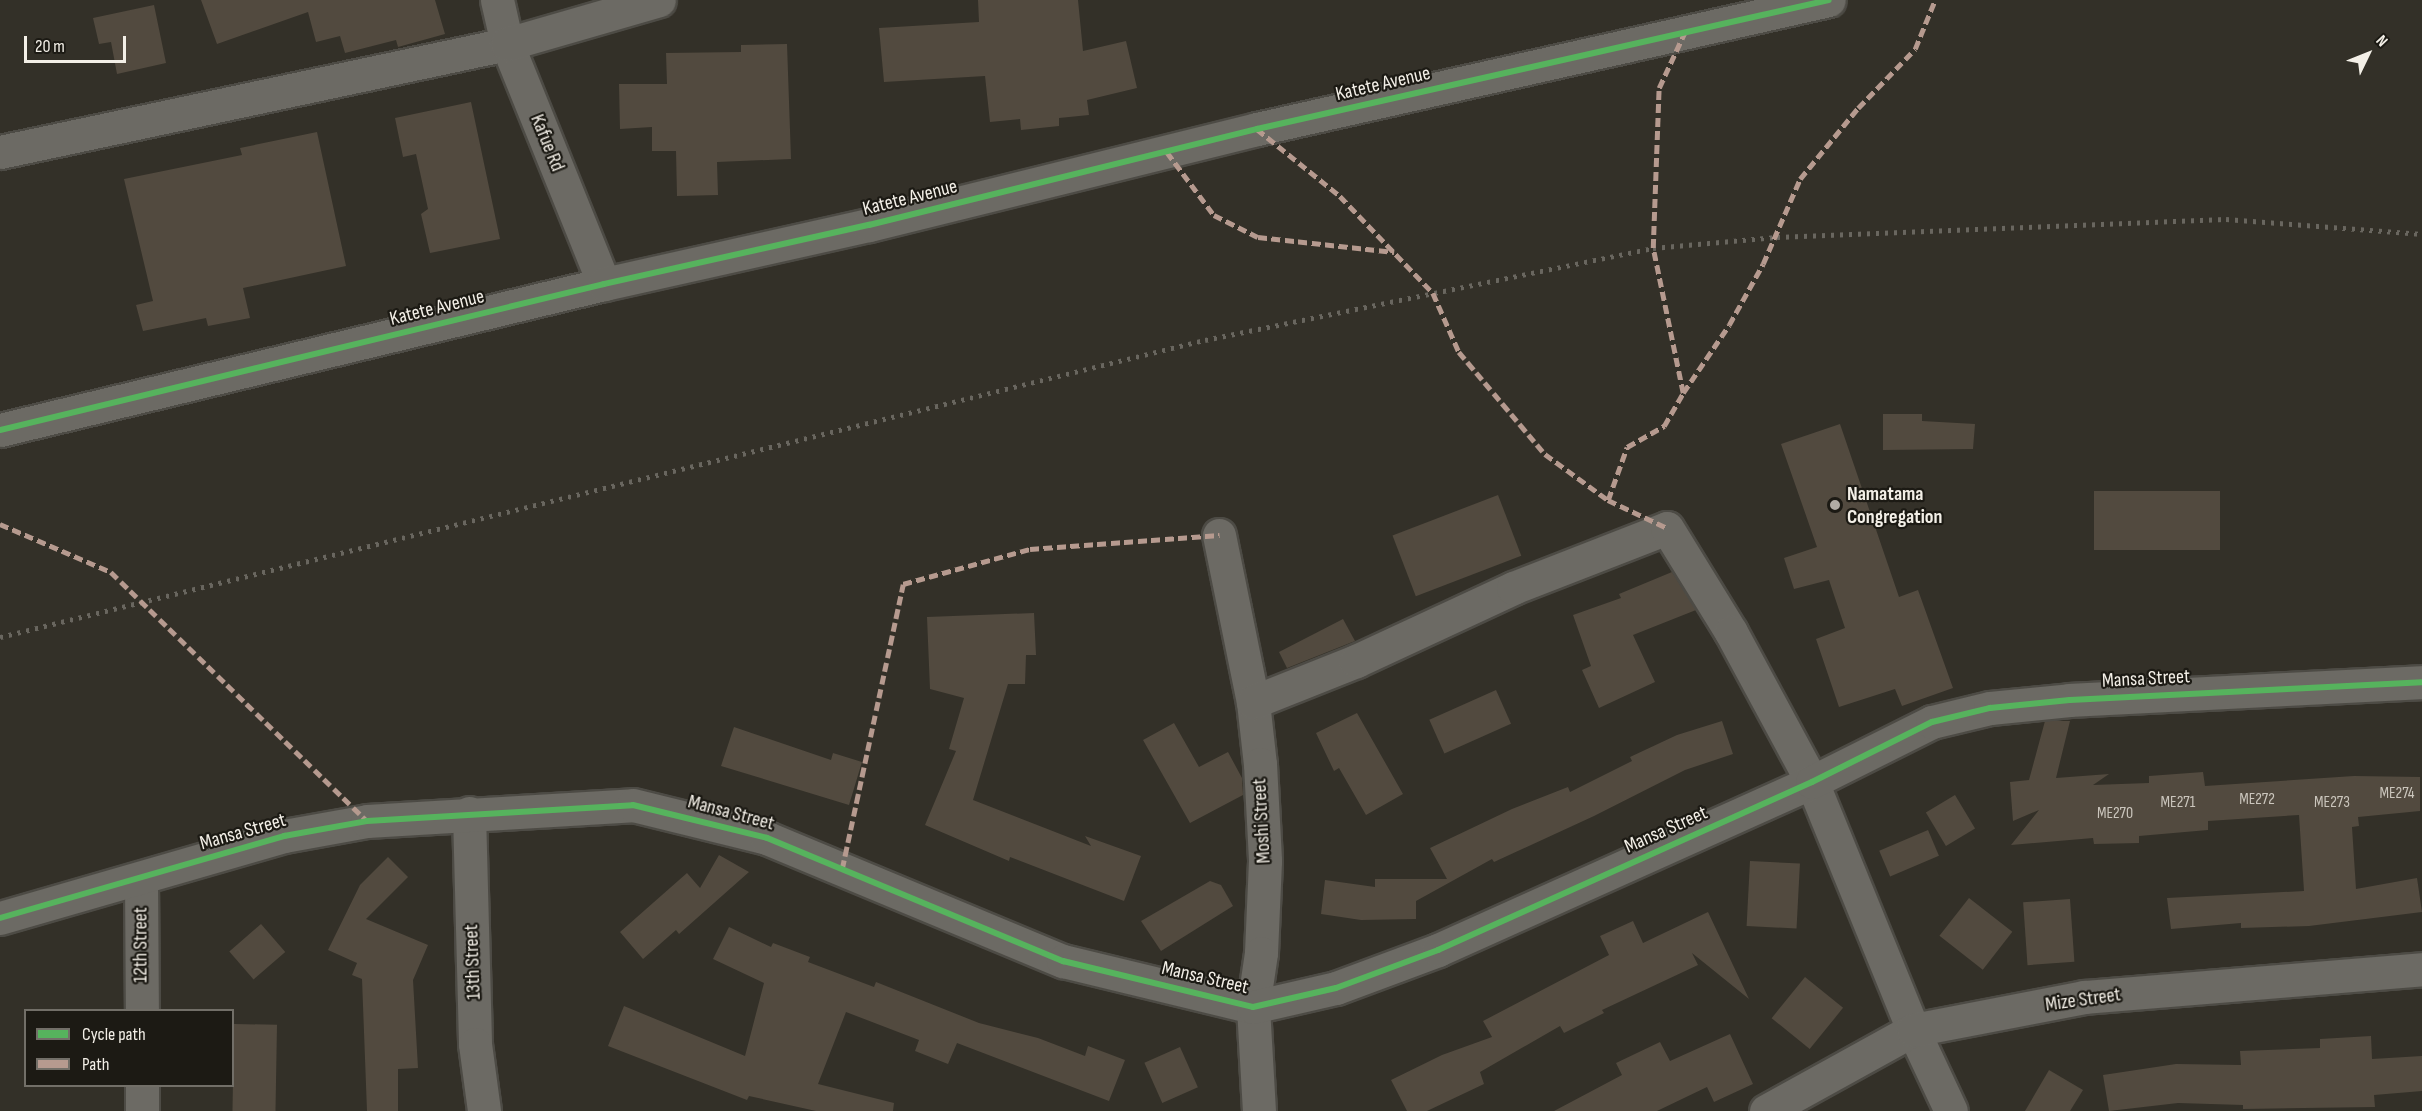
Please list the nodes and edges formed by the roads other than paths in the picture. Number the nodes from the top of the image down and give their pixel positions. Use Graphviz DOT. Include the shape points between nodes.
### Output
graph roads {
  1 [pos="497,0"];
  2 [pos="659,0"];
  3 [pos="1829,0"];
  4 [pos="1708,14"];
  5 [pos="507,44"];
  6 [pos="0,152"];
  7 [pos="604,284"];
  8 [pos="0,430"];
  9 [pos="1219,535"];
  10 [pos="2422,681"];
  11 [pos="1253,702"];
  12 [pos="1812,782"];
  13 [pos="469,813"];
  14 [pos="141,879"];
  15 [pos="0,918"];
  16 [pos="2422,969"];
  17 [pos="1254,1007"];
  18 [pos="142,1009"];
  19 [pos="1913,1030"];
  20 [pos="142,1087"];
  21 [pos="142,1111"];
  22 [pos="484,1111"];
  23 [pos="1259,1111"];
  24 [pos="1766,1111"];
  25 [pos="1951,1111"];
  1 -- 5 [label="street, Kafue Rd"];
  2 -- 5 [label="street"];
  3 -- 4 [label="street, Katete Avenue"];
  4 -- 7 [label="street, Katete Avenue" via="869,225"];
  5 -- 6 [label="street"];
  5 -- 7 [label="street, Kafue Rd"];
  7 -- 8 [label="street, Katete Avenue"];
  9 -- 11 [label="street, Moshi Street"];
  10 -- 12 [label="street, Mansa Street" via="1990,708 1932,722"];
  11 -- 12 [label="street" via="1356,661 1513,588 1667,528 1731,632"];
  11 -- 17 [label="street, Moshi Street" via="1265,861"];
  12 -- 17 [label="street, Mansa Street" via="1438,950 1336,988"];
  12 -- 19 [label="street"];
  13 -- 14 [label="street, Mansa Street" via="367,821 284,836"];
  13 -- 17 [label="street, Mansa Street" via="633,805 767,838 1063,961"];
  13 -- 22 [label="street, 13th Street" via="475,1044"];
  14 -- 15 [label="street, Mansa Street"];
  14 -- 18 [label="street, 12th Street"];
  16 -- 19 [label="street, Mize Street" via="2084,997"];
  17 -- 23 [label="street, Moshi Street"];
  19 -- 24 [label="street, Mize Street"];
  19 -- 25 [label="street"];
  20 -- 21 [label="street"];
}
